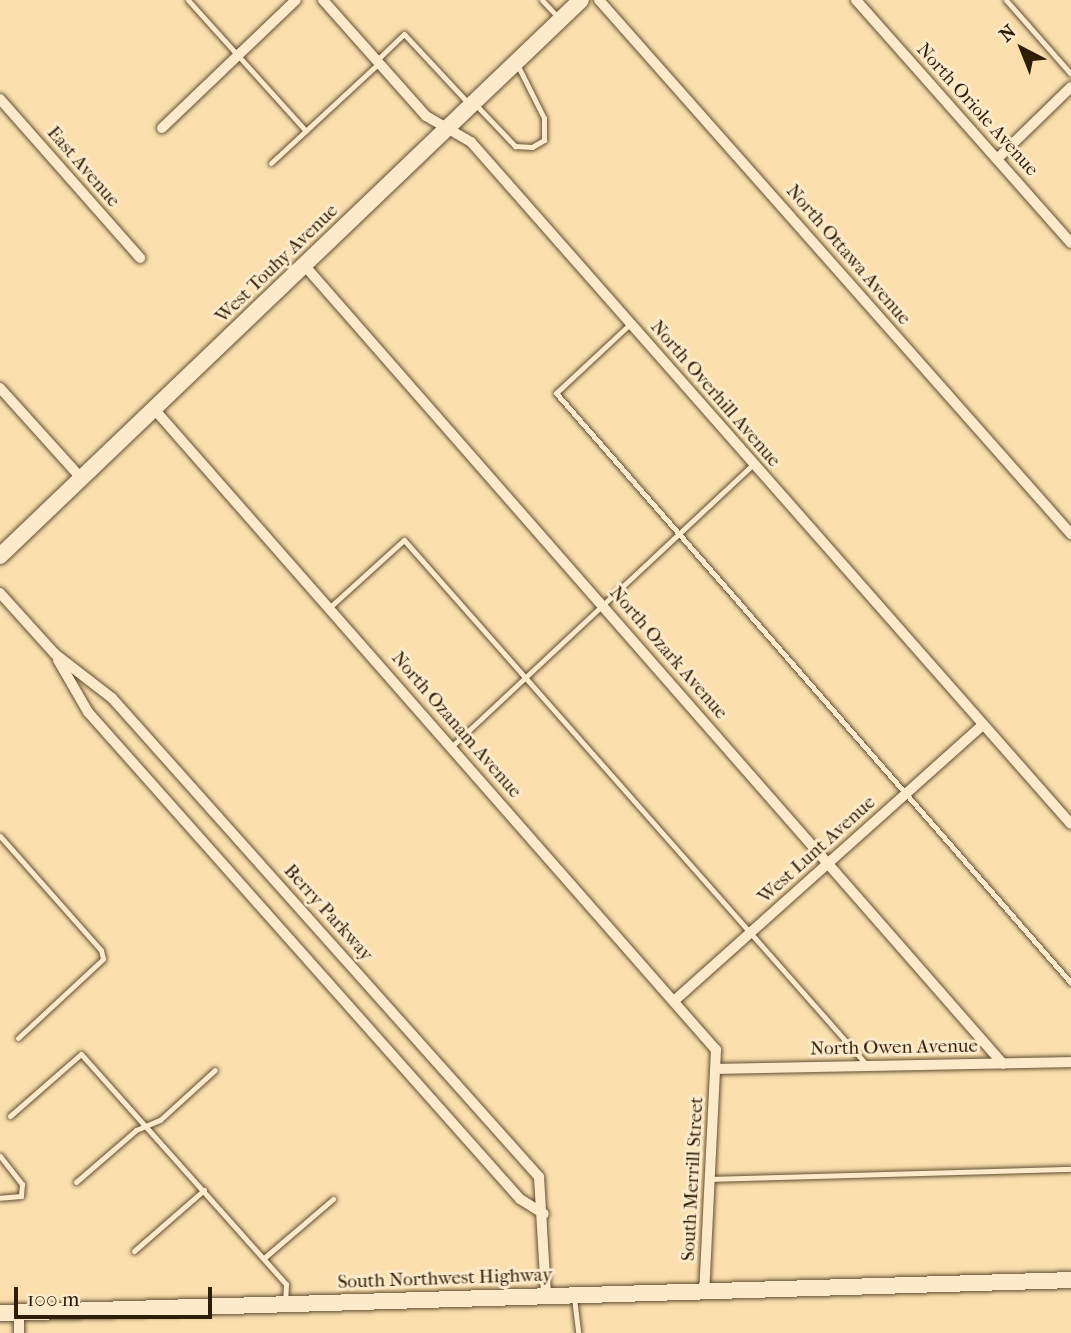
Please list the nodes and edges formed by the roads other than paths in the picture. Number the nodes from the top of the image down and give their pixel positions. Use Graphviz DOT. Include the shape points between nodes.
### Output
graph roads {
  1 [pos="188,0"];
  2 [pos="296,0"];
  3 [pos="323,0"];
  4 [pos="542,0"];
  5 [pos="581,0"];
  6 [pos="599,0"];
  7 [pos="856,0"];
  8 [pos="1006,0"];
  9 [pos="561,20"];
  10 [pos="239,55"];
  11 [pos="377,62"];
  12 [pos="516,63"];
  13 [pos="1071,74"];
  14 [pos="1071,88"];
  15 [pos="0,99"];
  16 [pos="473,105"];
  17 [pos="162,128"];
  18 [pos="448,128"];
  19 [pos="306,131"];
  20 [pos="997,159"];
  21 [pos="271,163"];
  22 [pos="1071,243"];
  23 [pos="140,258"];
  24 [pos="305,266"];
  25 [pos="631,324"];
  26 [pos="0,388"];
  27 [pos="155,410"];
  28 [pos="754,464"];
  29 [pos="82,479"];
  30 [pos="1071,534"];
  31 [pos="677,535"];
  32 [pos="0,556"];
  33 [pos="0,593"];
  34 [pos="603,605"];
  35 [pos="329,608"];
  36 [pos="55,654"];
  37 [pos="525,678"];
  38 [pos="983,725"];
  39 [pos="452,747"];
  40 [pos="905,795"];
  41 [pos="1071,824"];
  42 [pos="0,836"];
  43 [pos="828,863"];
  44 [pos="750,934"];
  45 [pos="1071,983"];
  46 [pos="674,1001"];
  47 [pos="18,1038"];
  48 [pos="1071,1062"];
  49 [pos="1003,1064"];
  50 [pos="868,1066"];
  51 [pos="717,1069"];
  52 [pos="215,1070"];
  53 [pos="10,1116"];
  54 [pos="148,1127"];
  55 [pos="0,1156"];
  56 [pos="1071,1169"];
  57 [pos="710,1179"];
  58 [pos="76,1182"];
  59 [pos="204,1190"];
  60 [pos="0,1198"];
  61 [pos="333,1199"];
  62 [pos="544,1214"];
  63 [pos="134,1251"];
  64 [pos="264,1258"];
  65 [pos="1071,1280"];
  66 [pos="704,1292"];
  67 [pos="546,1296"];
  68 [pos="574,1296"];
  69 [pos="285,1304"];
  70 [pos="0,1312"];
  71 [pos="19,1312"];
  72 [pos="19,1333"];
  73 [pos="578,1333"];
  1 -- 10 [label="lane"];
  2 -- 10 [label="street"];
  3 -- 11 [label="street, North Overhill Avenue"];
  4 -- 9 [label="lane"];
  5 -- 9 [label="main road, West Touhy Avenue"];
  6 -- 30 [label="street, North Ottawa Avenue"];
  7 -- 20 [label="street, North Oriole Avenue"];
  8 -- 13 [label="lane"];
  9 -- 12 [label="main road, West Touhy Avenue"];
  10 -- 17 [label="street"];
  10 -- 19 [label="lane"];
  11 -- 16 [label="lane" via="404,34"];
  11 -- 18 [label="street, North Overhill Avenue" via="426,116"];
  11 -- 19 [label="lane"];
  12 -- 16 [label="main road, West Touhy Avenue"];
  12 -- 16 [label="lane" via="544,118 544,140 532,147 514,146"];
  14 -- 20 [label="street"];
  15 -- 23 [label="street, East Avenue"];
  16 -- 18 [label="main road, West Touhy Avenue"];
  18 -- 24 [label="main road, West Touhy Avenue"];
  18 -- 25 [label="street, North Overhill Avenue" via="471,142"];
  19 -- 21 [label="lane"];
  20 -- 22 [label="street, North Oriole Avenue"];
  24 -- 27 [label="main road, West Touhy Avenue"];
  24 -- 34 [label="street, North Ozark Avenue"];
  25 -- 28 [label="street, North Overhill Avenue"];
  25 -- 31 [label="lane" via="556,393"];
  26 -- 29 [label="street"];
  27 -- 29 [label="main road, West Touhy Avenue"];
  27 -- 35 [label="street, North Ozanam Avenue"];
  28 -- 31 [label="lane"];
  28 -- 38 [label="street, North Overhill Avenue"];
  29 -- 32 [label="main road, West Touhy Avenue"];
  31 -- 34 [label="lane"];
  31 -- 40 [label="lane"];
  33 -- 36 [label="street, Berry Parkway"];
  34 -- 37 [label="lane"];
  34 -- 43 [label="street, North Ozark Avenue"];
  35 -- 37 [label="lane" via="404,540"];
  35 -- 39 [label="street, North Ozanam Avenue"];
  36 -- 62 [label="street, Berry Parkway" via="88,712 520,1199"];
  36 -- 62 [label="street, Berry Parkway" via="112,698 539,1177"];
  37 -- 39 [label="lane"];
  37 -- 44 [label="lane"];
  38 -- 40 [label="street, West Lunt Avenue"];
  38 -- 41 [label="street, North Overhill Avenue"];
  39 -- 46 [label="street, North Ozanam Avenue"];
  40 -- 43 [label="street, West Lunt Avenue"];
  40 -- 45 [label="lane"];
  42 -- 47 [label="lane" via="101,950 103,959"];
  43 -- 44 [label="street, West Lunt Avenue"];
  43 -- 49 [label="street, North Ozark Avenue"];
  44 -- 46 [label="street, West Lunt Avenue"];
  44 -- 50 [label="lane"];
  46 -- 51 [label="street, North Ozanam Avenue" via="716,1050"];
  48 -- 49 [label="street, North Owen Avenue"];
  49 -- 50 [label="street, North Owen Avenue"];
  50 -- 51 [label="street, North Owen Avenue"];
  51 -- 57 [label="street, South Merrill Street"];
  52 -- 54 [label="lane"];
  53 -- 54 [label="lane" via="81,1054"];
  54 -- 58 [label="lane" via="136,1130"];
  54 -- 59 [label="lane"];
  55 -- 60 [label="lane" via="22,1184 21,1196"];
  56 -- 57 [label="lane"];
  57 -- 66 [label="street, South Merrill Street"];
  59 -- 63 [label="lane"];
  59 -- 64 [label="lane"];
  61 -- 64 [label="lane"];
  62 -- 67 [label="street, Berry Parkway"];
  64 -- 69 [label="lane" via="286,1284"];
  65 -- 66 [label="main road, South Northwest Highway"];
  66 -- 68 [label="main road, South Northwest Highway"];
  67 -- 68 [label="main road, South Northwest Highway"];
  67 -- 69 [label="main road, South Northwest Highway"];
  68 -- 73 [label="lane"];
  69 -- 71 [label="main road, South Northwest Highway"];
  70 -- 71 [label="main road, South Northwest Highway"];
  71 -- 72 [label="street"];
}
